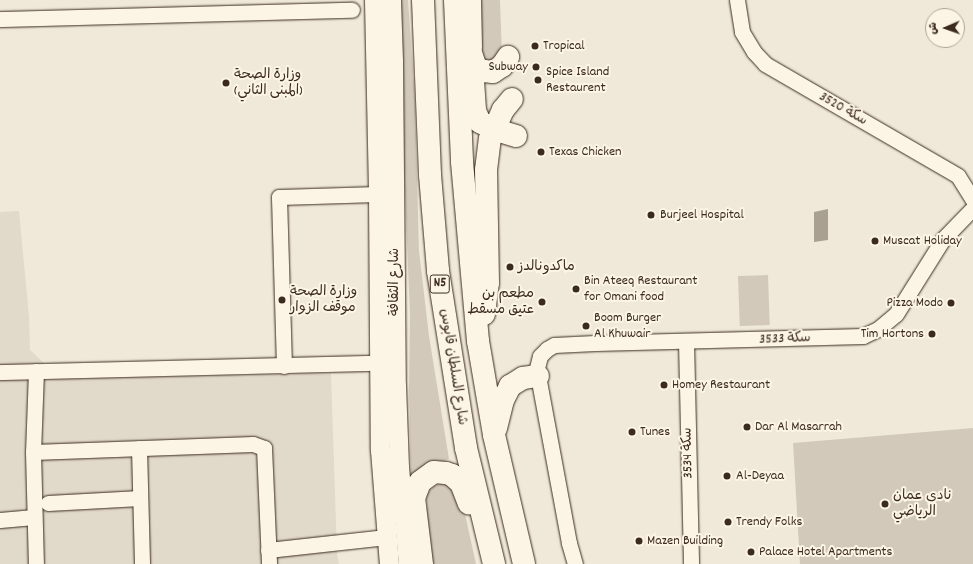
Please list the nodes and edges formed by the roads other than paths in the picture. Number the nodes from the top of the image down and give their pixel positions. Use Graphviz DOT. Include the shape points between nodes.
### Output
graph roads {
  1 [pos="374,0"];
  2 [pos="391,0"];
  3 [pos="424,0"];
  4 [pos="455,0"];
  5 [pos="470,0"];
  6 [pos="737,0"];
  7 [pos="352,10"];
  8 [pos="0,19"];
  9 [pos="471,52"];
  10 [pos="508,56"];
  11 [pos="512,99"];
  12 [pos="493,129"];
  13 [pos="516,136"];
  14 [pos="378,194"];
  15 [pos="973,200"];
  16 [pos="973,208"];
  17 [pos="478,341"];
  18 [pos="686,341"];
  19 [pos="379,363"];
  20 [pos="284,366"];
  21 [pos="539,366"];
  22 [pos="36,371"];
  23 [pos="0,372"];
  24 [pos="494,434"];
  25 [pos="139,448"];
  26 [pos="33,452"];
  27 [pos="140,498"];
  28 [pos="48,503"];
  29 [pos="34,517"];
  30 [pos="0,520"];
  31 [pos="486,535"];
  32 [pos="386,537"];
  33 [pos="269,557"];
  34 [pos="36,564"];
  35 [pos="142,564"];
  36 [pos="388,564"];
  37 [pos="408,564"];
  38 [pos="422,564"];
  39 [pos="494,564"];
  40 [pos="524,564"];
  41 [pos="576,564"];
  42 [pos="691,564"];
  1 -- 14 [label="main road, شارع الثقافة"];
  2 -- 37 [label="main road, شارع الثقافة" via="396,386 399,467"];
  3 -- 31 [label="highway, شارع السلطان قابوس / N5" via="430,167 438,270 466,448"];
  4 -- 17 [label="highway, شارع السلطان قابوس / N5" via="462,162"];
  5 -- 9 [label="highway"];
  6 -- 15 [label="street, سكة 3520" via="742,32 765,64 958,176"];
  7 -- 8 [label="street"];
  9 -- 10 [label="highway" via="476,68 493,72 502,66"];
  9 -- 12 [label="highway" via="475,111 480,122"];
  11 -- 12 [label="highway"];
  12 -- 13 [label="highway"];
  12 -- 17 [label="highway" via="486,170 487,294"];
  14 -- 19 [label="main road, شارع الثقافة"];
  14 -- 20 [label="street" via="279,197"];
  16 -- 18 [label="street, سكة 3533" via="943,239 896,314 871,333 847,337"];
  17 -- 24 [label="highway, شارع السلطان قابوس / N5"];
  18 -- 21 [label="street, سكة 3533" via="554,345"];
  18 -- 42 [label="street, سكة 3534"];
  19 -- 20 [label="street"];
  19 -- 32 [label="main road, شارع الثقافة" via="380,450"];
  20 -- 22 [label="street"];
  21 -- 24 [label="highway" via="510,386 503,400"];
  21 -- 41 [label="street" via="569,543"];
  22 -- 23 [label="street"];
  22 -- 26 [label="street"];
  24 -- 40 [label="highway, شارع السلطان قابوس / N5"];
  25 -- 26 [label="street"];
  25 -- 27 [label="street"];
  25 -- 33 [label="street" via="253,444 264,448"];
  26 -- 29 [label="street"];
  27 -- 28 [label="street"];
  27 -- 35 [label="street"];
  29 -- 30 [label="street"];
  29 -- 34 [label="street"];
  31 -- 38 [label="highway" via="476,522 465,490 457,478 446,472 434,472 420,482 414,498"];
  31 -- 39 [label="highway, شارع السلطان قابوس / N5"];
  32 -- 33 [label="street"];
  32 -- 36 [label="main road, شارع الثقافة"];
}
